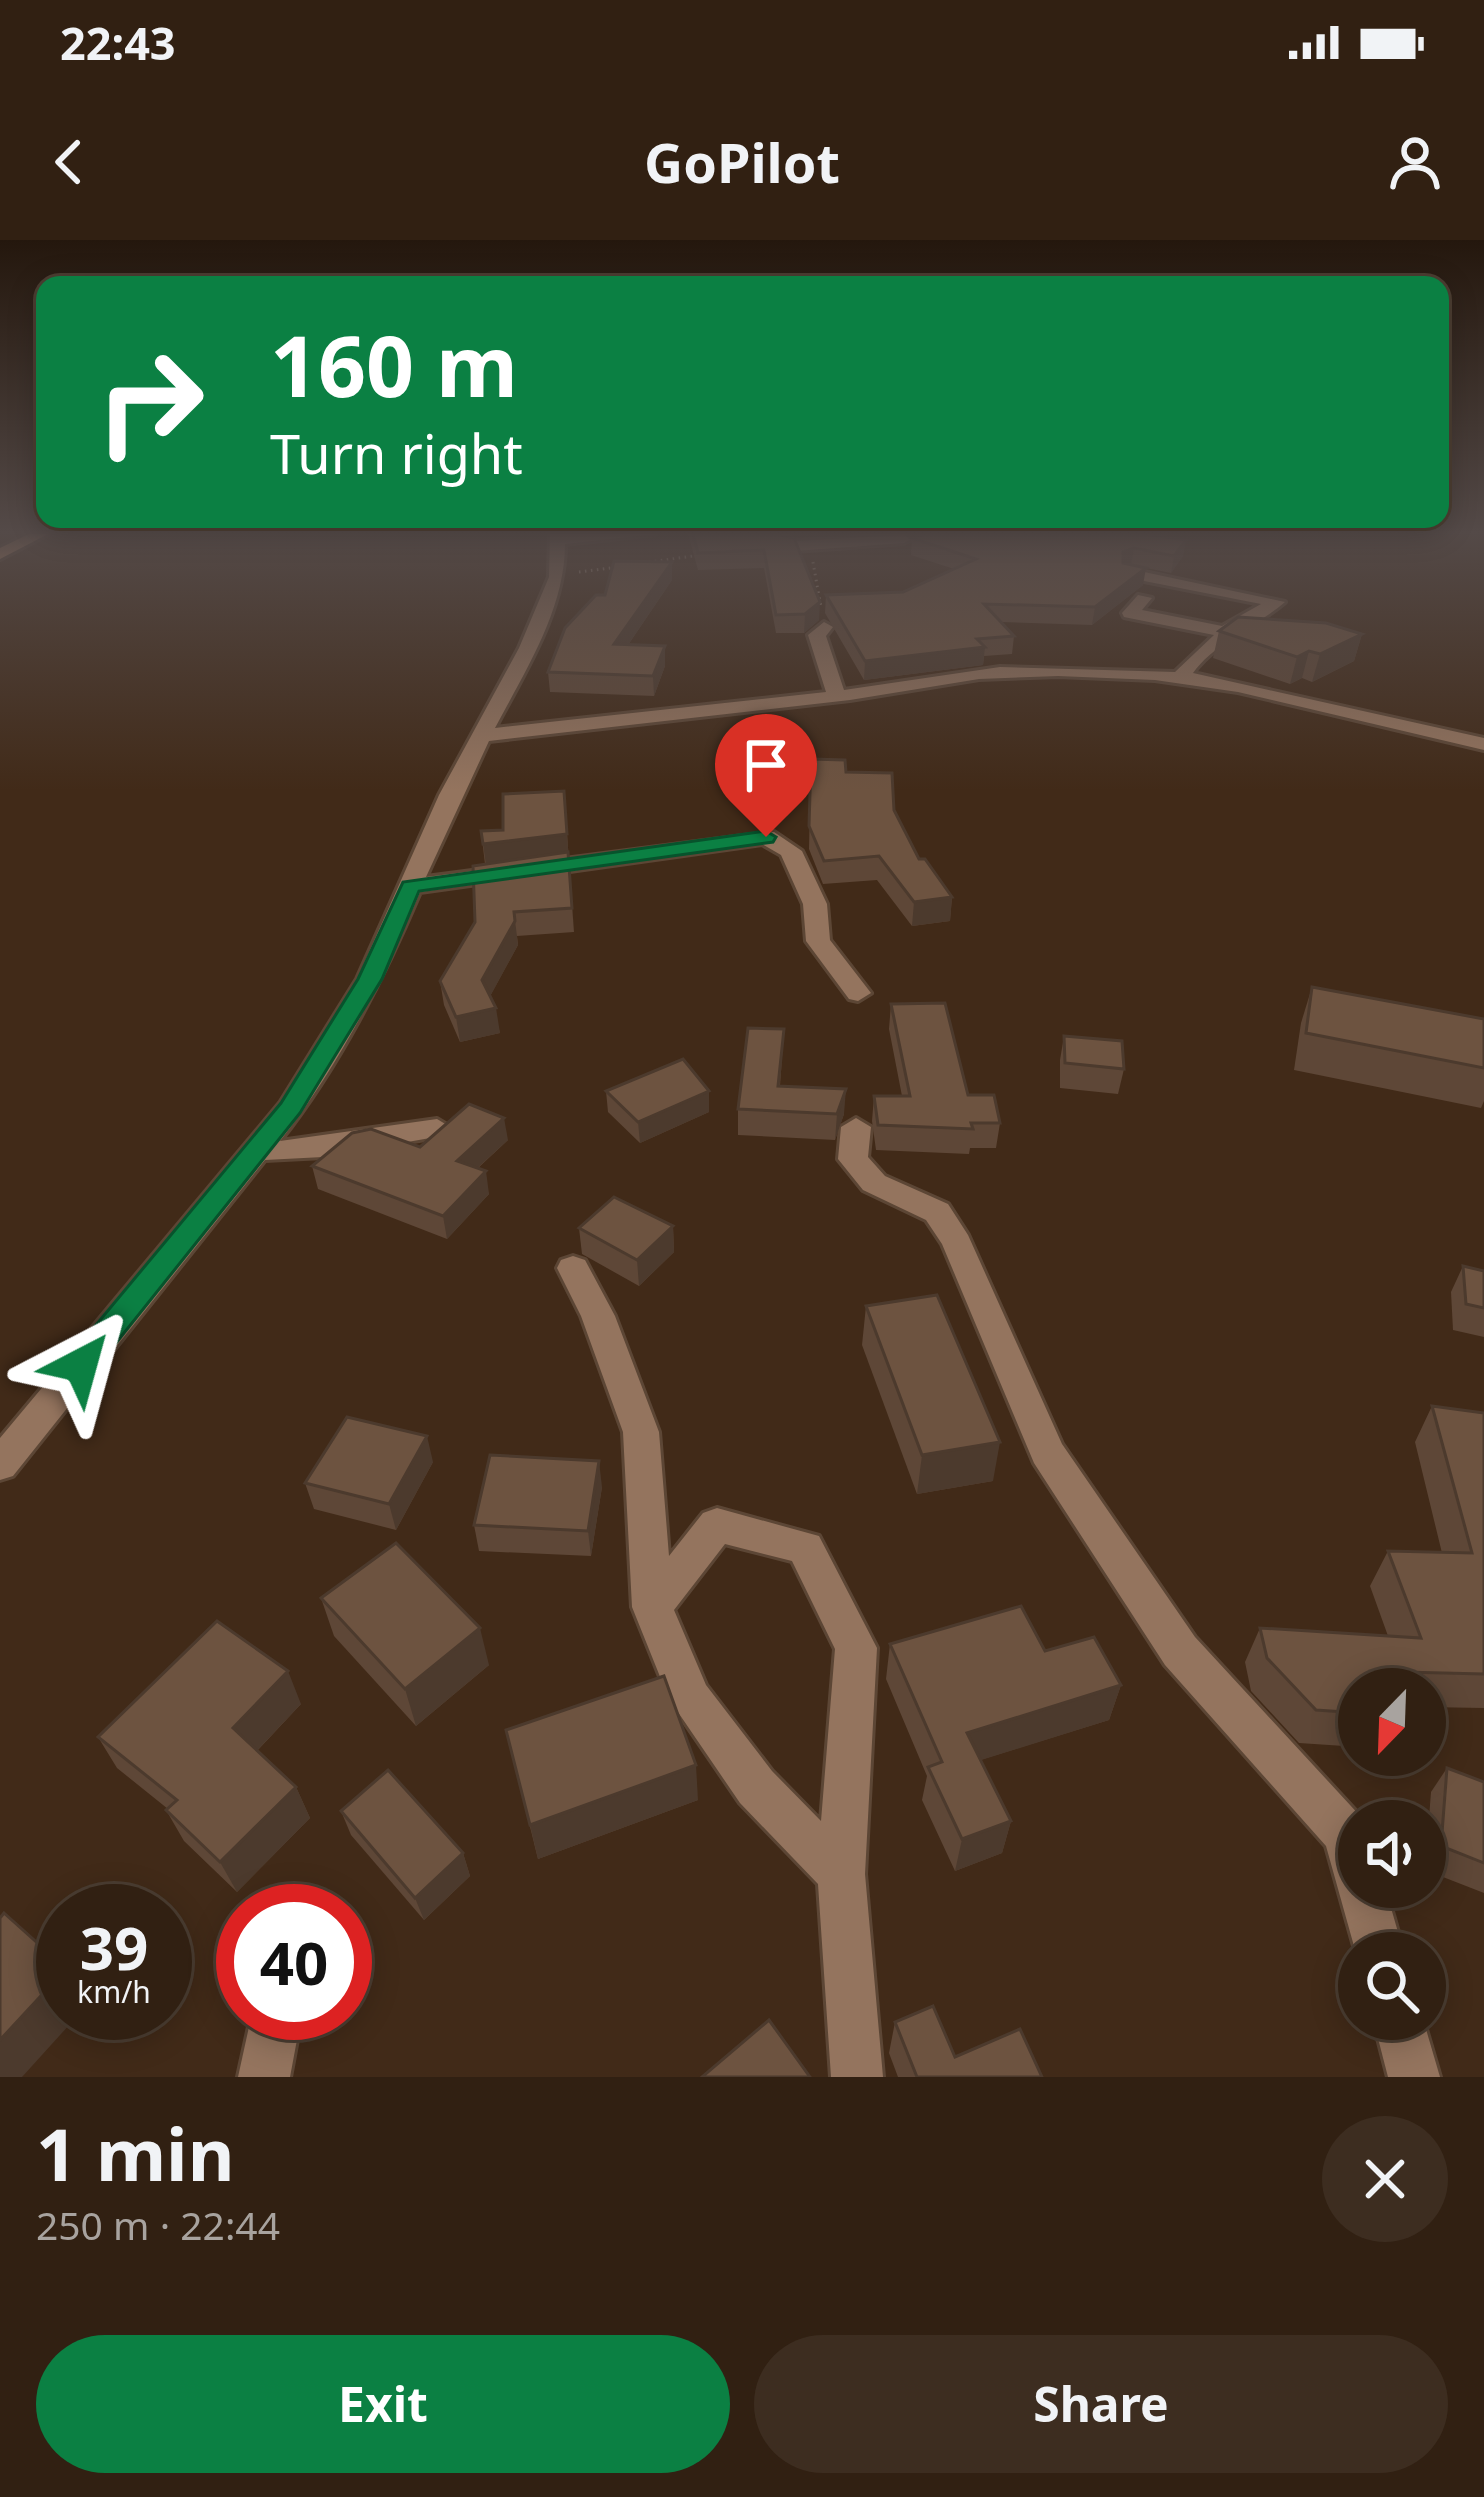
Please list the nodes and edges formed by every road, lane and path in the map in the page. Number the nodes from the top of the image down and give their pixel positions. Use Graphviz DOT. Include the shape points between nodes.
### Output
graph roads {
  1 [pos="536,620"];
  2 [pos="823,620"];
  3 [pos="1163,620"];
  4 [pos="1246,620"];
  5 [pos="824,627"];
  6 [pos="1224,632"];
  7 [pos="1183,678"];
  8 [pos="837,696"];
  9 [pos="486,735"];
  10 [pos="1484,744"];
  11 [pos="410,886"];
  12 [pos="858,993"];
  13 [pos="856,1127"];
  14 [pos="437,1128"];
  15 [pos="255,1150"];
  16 [pos="573,1268"];
  17 [pos="0,1466"];
  18 [pos="652,1607"];
  19 [pos="1338,1825"];
  20 [pos="842,1874"];
  21 [pos="272,2040"];
  22 [pos="1404,2040"];
  23 [pos="264,2077"];
  24 [pos="857,2077"];
  25 [pos="1414,2077"];
  1 -- 9 [label="street"];
  2 -- 5 [label="path"];
  3 -- 6 [label="street"];
  4 -- 6 [label="street"];
  5 -- 8 [label="street" via="817,635"];
  6 -- 7 [label="street"];
  7 -- 8 [label="street" via="998,672"];
  7 -- 10 [label="street"];
  8 -- 9 [label="street"];
  9 -- 11 [label="street"];
  11 -- 12 [label="street" via="766,837 791,851 815,904 818,941"];
  11 -- 15 [label="street" via="370,979 291,1108"];
  13 -- 19 [label="street" via="853,1159 874,1183 938,1212 1047,1452 1180,1651"];
  14 -- 15 [label="street" via="286,1154"];
  15 -- 17 [label="street"];
  16 -- 18 [label="street" via="641,1432"];
  18 -- 20 [label="street" via="691,1699 756,1787"];
  18 -- 20 [label="street" via="717,1525 805,1548 856,1648"];
  20 -- 24 [label="street"];
  21 -- 23 [label="street"];
  22 -- 25 [label="street"];
}
